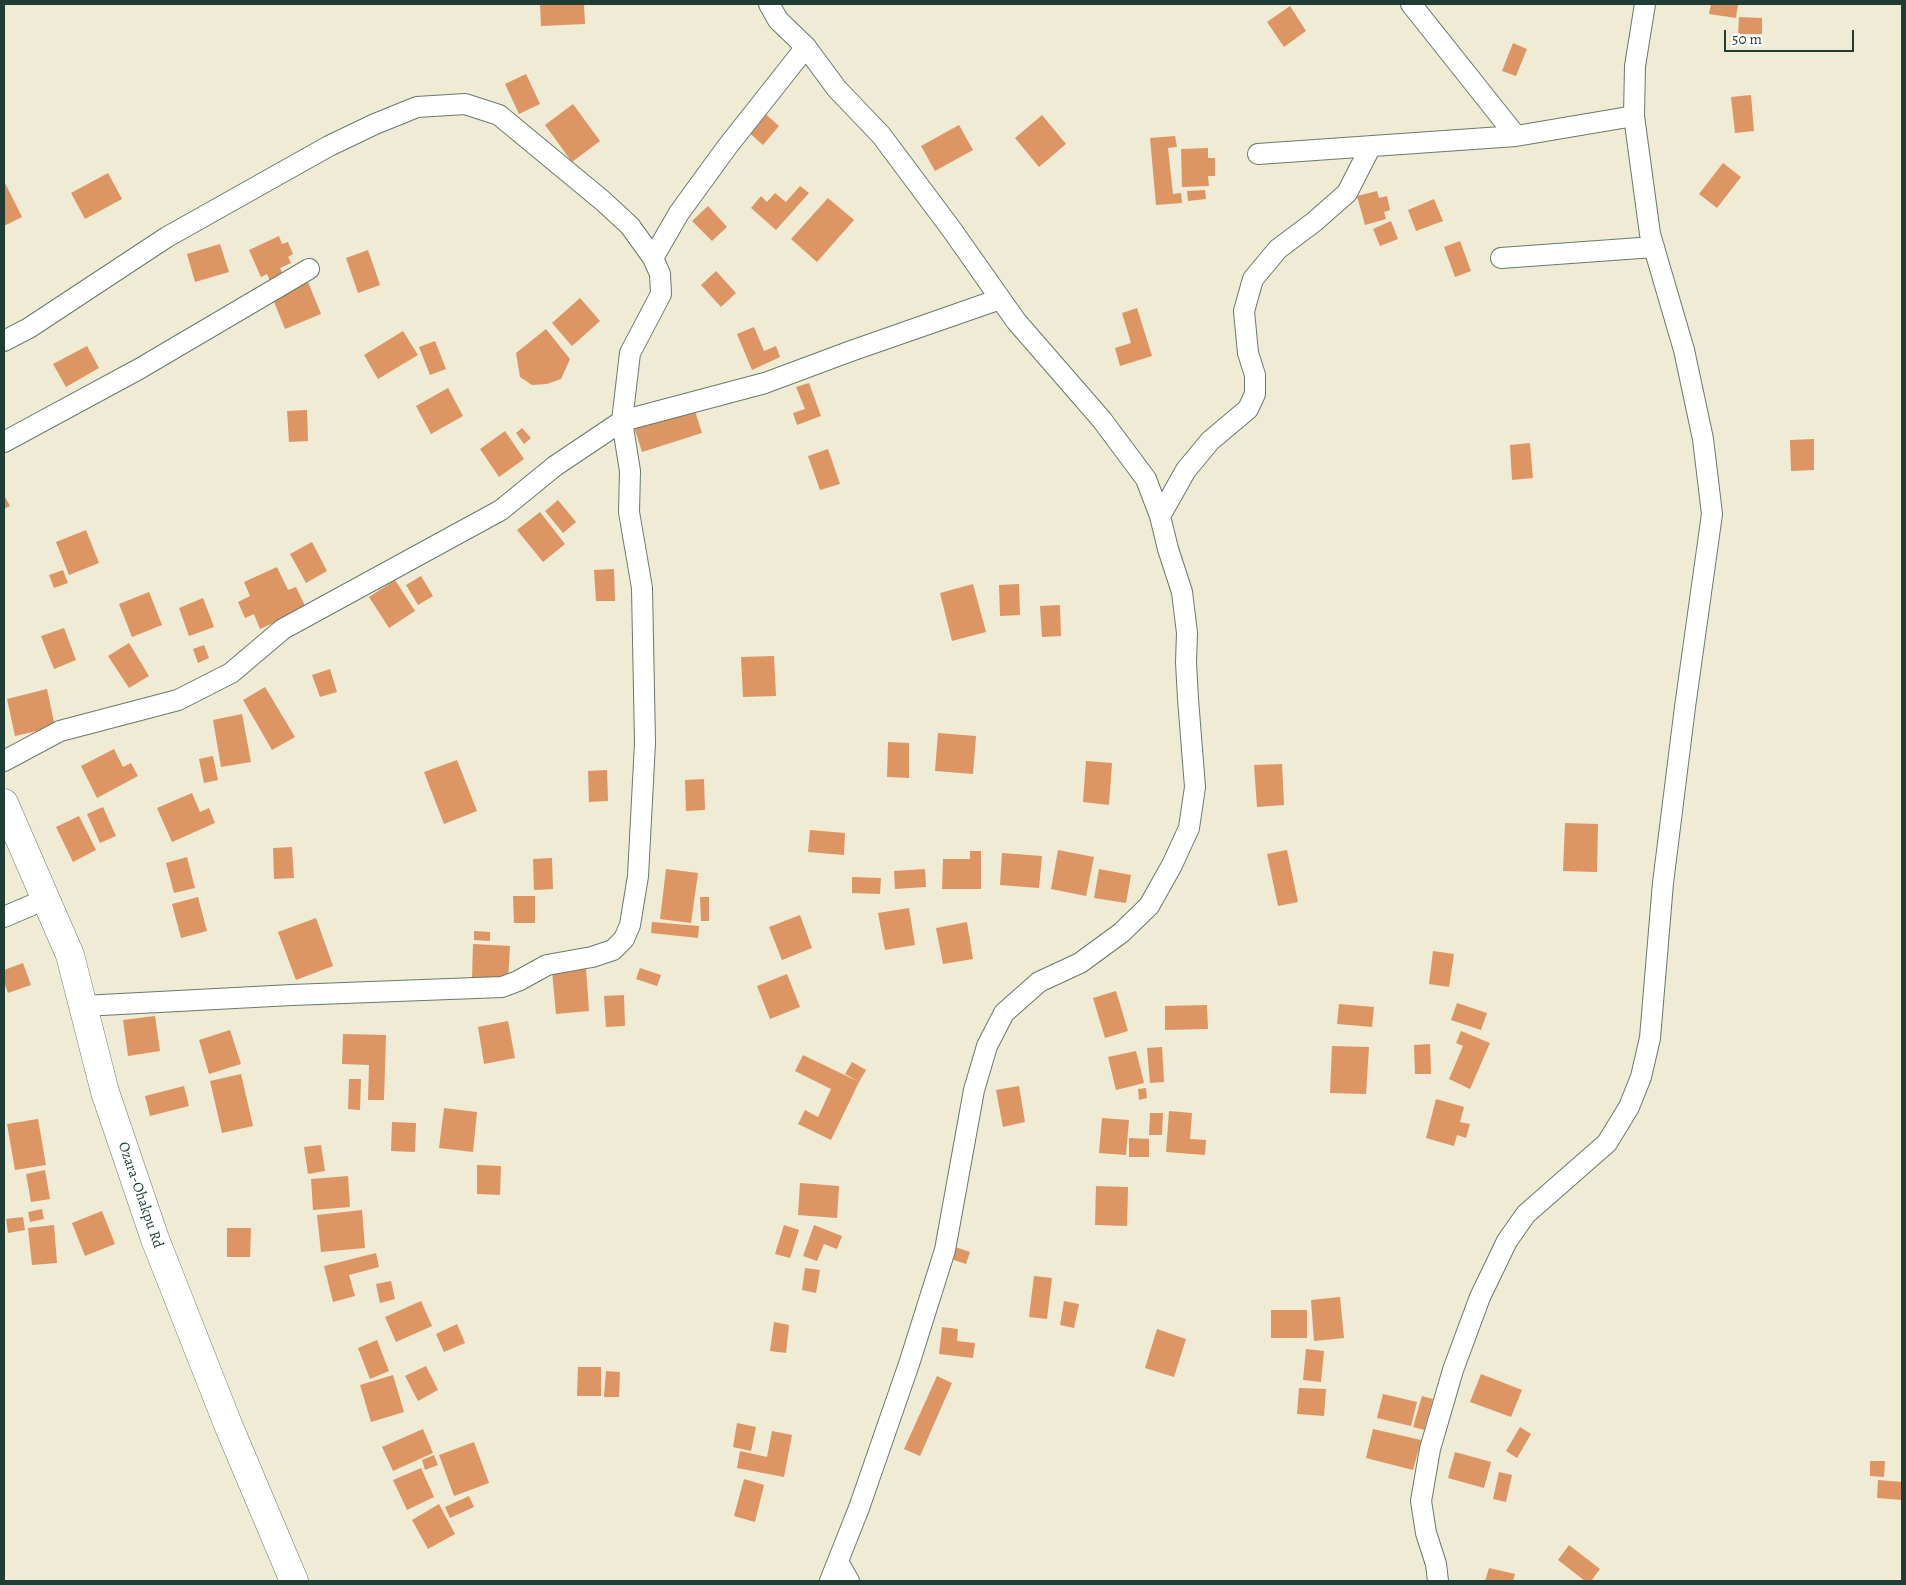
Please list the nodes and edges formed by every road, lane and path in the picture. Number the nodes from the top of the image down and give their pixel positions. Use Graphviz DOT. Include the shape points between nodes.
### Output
graph roads {
  1 [pos="769,4"];
  2 [pos="1411,4"];
  3 [pos="1645,4"];
  4 [pos="806,47"];
  5 [pos="1634,116"];
  6 [pos="1516,136"];
  7 [pos="1371,146"];
  8 [pos="1258,154"];
  9 [pos="1654,247"];
  10 [pos="653,258"];
  11 [pos="1502,258"];
  12 [pos="308,269"];
  13 [pos="1000,300"];
  14 [pos="4,341"];
  15 [pos="622,421"];
  16 [pos="4,442"];
  17 [pos="1160,516"];
  18 [pos="4,761"];
  19 [pos="4,803"];
  20 [pos="46,899"];
  21 [pos="4,917"];
  22 [pos="83,1006"];
  23 [pos="838,1562"];
  24 [pos="294,1581"];
  25 [pos="830,1581"];
  26 [pos="850,1581"];
  27 [pos="1438,1581"];
  1 -- 4 [label="street" via="778,20"];
  2 -- 6 [label="street"];
  3 -- 5 [label="street" via="1635,66"];
  4 -- 10 [label="street" via="679,213"];
  4 -- 13 [label="street" via="837,88 881,135"];
  5 -- 6 [label="street"];
  5 -- 9 [label="street"];
  6 -- 7 [label="street"];
  7 -- 8 [label="street"];
  7 -- 17 [label="street" via="1347,193 1278,249 1253,279 1244,311 1256,394 1248,408 1210,441 1186,470"];
  9 -- 11 [label="street"];
  9 -- 27 [label="street" via="1684,350 1703,440 1712,514 1663,883 1650,1038 1641,1077 1629,1107 1607,1143 1526,1214 1507,1241 1480,1297 1453,1370 1430,1449 1421,1501"];
  10 -- 14 [label="street" via="630,226 499,115 465,104 417,107 330,146 167,237"];
  10 -- 15 [label="street" via="660,274 661,294 630,354"];
  12 -- 16 [label="street" via="139,370"];
  13 -- 15 [label="street" via="765,383"];
  13 -- 17 [label="street" via="1102,420 1146,479"];
  15 -- 18 [label="street" via="555,466 501,510 283,628 231,673 178,700 60,731"];
  15 -- 22 [label="street" via="630,471 629,512 642,588 645,743 638,876 630,925 614,950 547,965 502,987"];
  17 -- 23 [label="street" via="1182,592 1187,633 1186,662 1195,787 1189,828 1149,906 1080,963 1039,982 1004,1013 987,1046 974,1090 945,1250 909,1364"];
  19 -- 20 [label="main road, Ozara-Ohakpu Rd"];
  20 -- 21 [label="street"];
  20 -- 22 [label="main road, Ozara-Ohakpu Rd" via="70,955"];
  22 -- 24 [label="main road, Ozara-Ohakpu Rd" via="105,1092 155,1239"];
  23 -- 25 [label="street"];
  23 -- 26 [label="street"];
}
